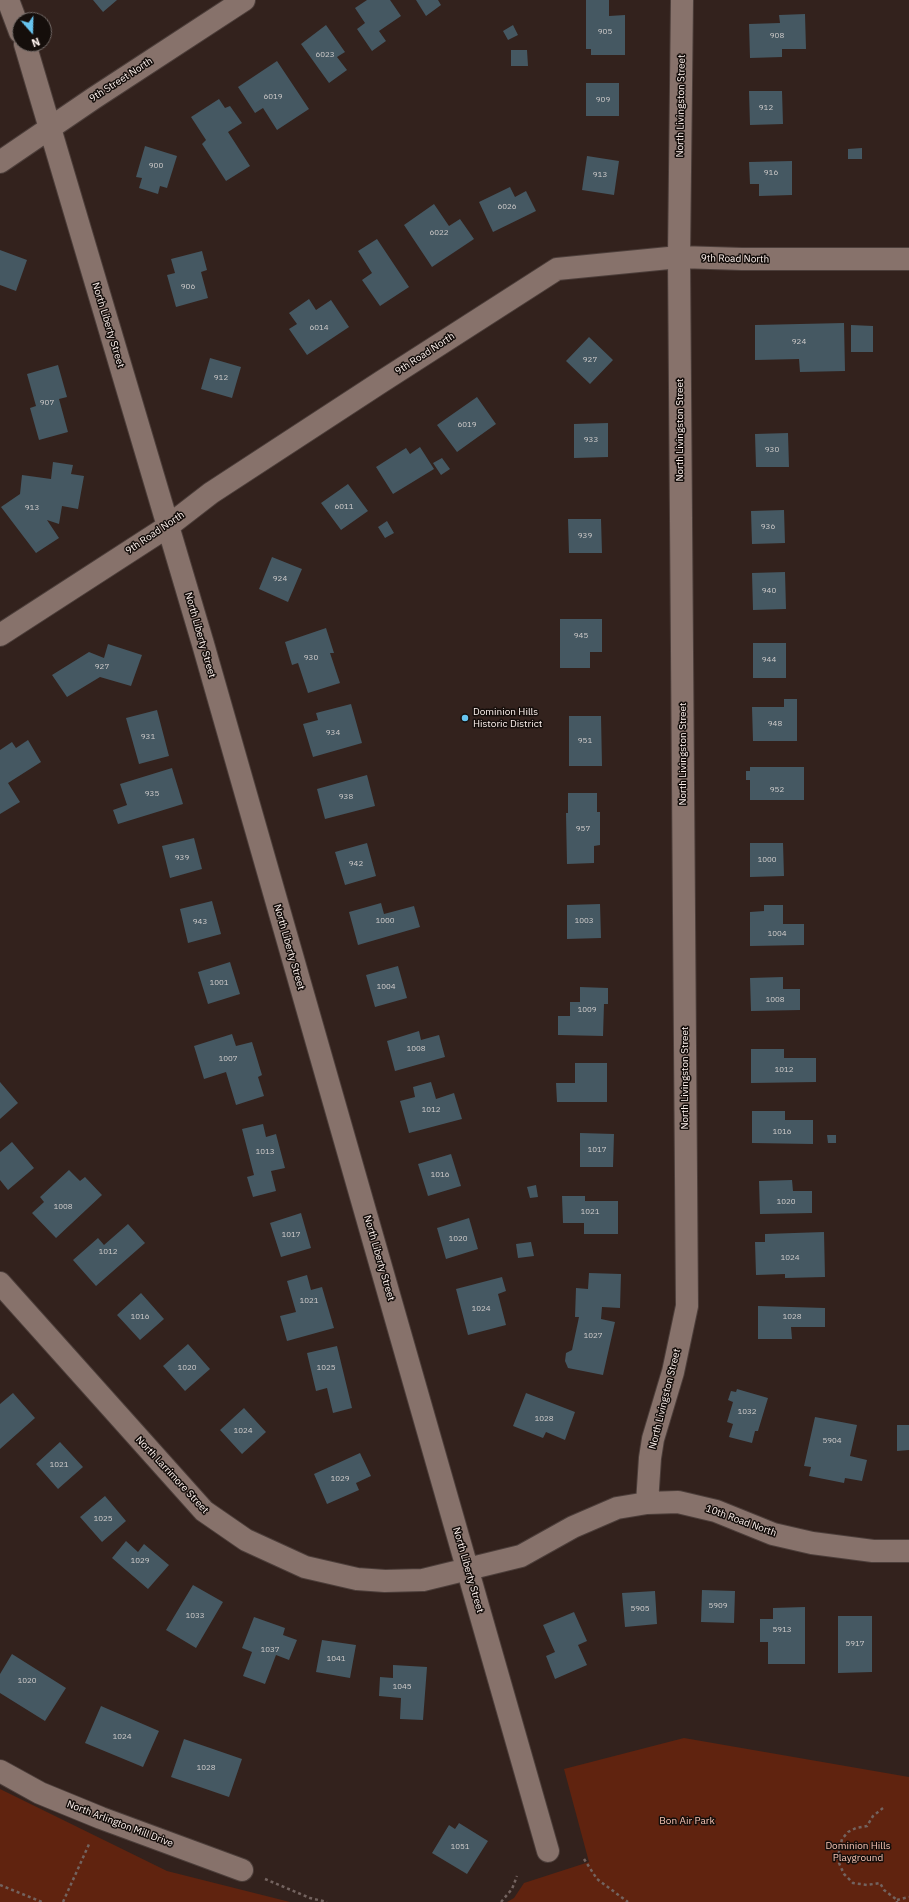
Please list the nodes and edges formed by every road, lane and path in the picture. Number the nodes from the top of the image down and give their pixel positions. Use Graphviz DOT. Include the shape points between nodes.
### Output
graph roads {
  1 [pos="8,0"];
  2 [pos="244,0"];
  3 [pos="682,0"];
  4 [pos="12,12"];
  5 [pos="27,52"];
  6 [pos="50,129"];
  7 [pos="0,162"];
  8 [pos="679,257"];
  9 [pos="909,259"];
  10 [pos="167,526"];
  11 [pos="0,635"];
  12 [pos="0,1283"];
  13 [pos="647,1503"];
  14 [pos="909,1551"];
  15 [pos="467,1570"];
  16 [pos="0,1771"];
  17 [pos="883,1808"];
  18 [pos="101,1818"];
  19 [pos="548,1851"];
  20 [pos="584,1859"];
  21 [pos="242,1870"];
  22 [pos="517,1876"];
  23 [pos="0,1885"];
  24 [pos="909,1896"];
  25 [pos="897,1901"];
  26 [pos="42,1902"];
  27 [pos="63,1902"];
  28 [pos="327,1902"];
  29 [pos="501,1902"];
  30 [pos="628,1902"];
  1 -- 4 [label="street"];
  2 -- 6 [label="street, 9th Street North"];
  3 -- 8 [label="street, North Livingston Street"];
  5 -- 6 [label="street, North Liberty Street"];
  6 -- 7 [label="street, 9th Street North"];
  6 -- 10 [label="street, North Liberty Street"];
  8 -- 9 [label="street, 9th Road North"];
  8 -- 10 [label="street, 9th Road North" via="557,269 218,489"];
  8 -- 13 [label="street, North Livingston Street" via="687,1306 673,1372 653,1439"];
  10 -- 11 [label="street, 9th Road North"];
  10 -- 15 [label="street, North Liberty Street" via="439,1465"];
  12 -- 15 [label="street, North Larrimore Street" via="196,1504 242,1538 305,1567 357,1579 416,1580"];
  13 -- 14 [label="street, 10th Road North" via="678,1502 696,1505 773,1534 812,1543 868,1551"];
  13 -- 15 [label="street, 10th Road North" via="617,1508 573,1527 521,1556"];
  15 -- 19 [label="street, North Liberty Street"];
  16 -- 18 [label="street, North Arlington Mill Drive" via="40,1793"];
  17 -- 25 [label="path" via="873,1816 867,1826 848,1832 842,1839 839,1863 844,1874 853,1883 880,1883"];
  18 -- 21 [label="street, North Arlington Mill Drive"];
  18 -- 27 [label="path"];
  20 -- 30 [label="path" via="597,1879"];
  21 -- 28 [label="path" via="310,1898"];
  22 -- 29 [label="path" via="512,1889"];
  23 -- 26 [label="path"];
  24 -- 25 [label="path"];
}
